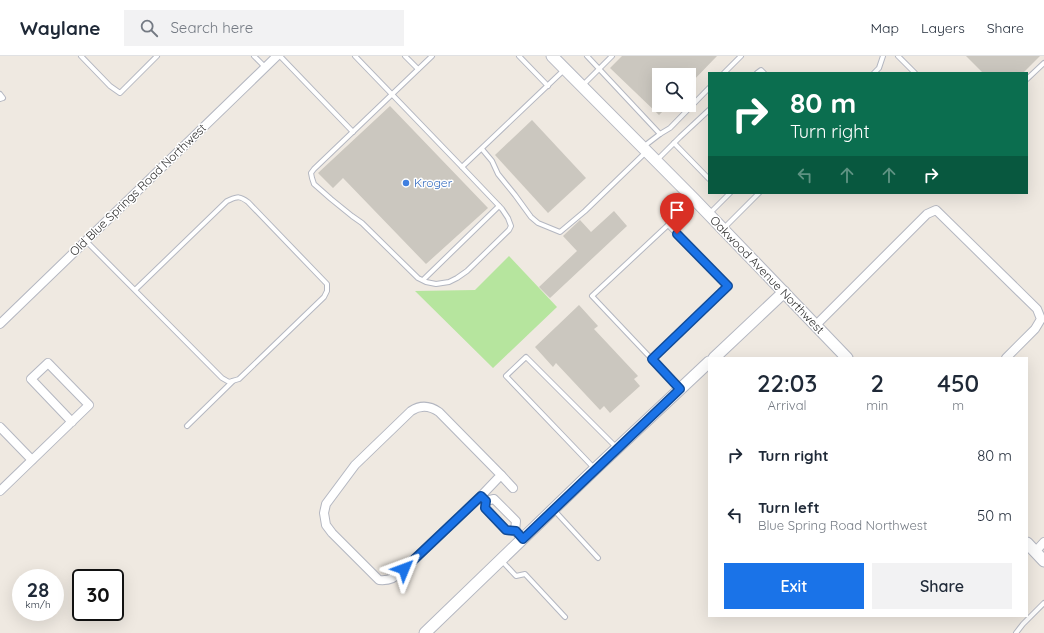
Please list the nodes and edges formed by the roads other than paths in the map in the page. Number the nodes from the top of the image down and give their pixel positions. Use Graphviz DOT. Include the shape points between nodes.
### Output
graph roads {
  1 [pos="81,56"];
  2 [pos="157,56"];
  3 [pos="254,56"];
  4 [pos="278,56"];
  5 [pos="355,56"];
  6 [pos="405,56"];
  7 [pos="519,56"];
  8 [pos="552,56"];
  9 [pos="587,56"];
  10 [pos="612,56"];
  11 [pos="741,56"];
  12 [pos="883,56"];
  13 [pos="898,56"];
  14 [pos="430,57"];
  15 [pos="1044,63"];
  16 [pos="265,67"];
  17 [pos="418,69"];
  18 [pos="565,69"];
  19 [pos="599,69"];
  20 [pos="725,72"];
  21 [pos="875,72"];
  22 [pos="914,72"];
  23 [pos="1028,78"];
  24 [pos="548,86"];
  25 [pos="582,86"];
  26 [pos="708,89"];
  27 [pos="0,94"];
  28 [pos="392,94"];
  29 [pos="0,99"];
  30 [pos="708,111"];
  31 [pos="353,132"];
  32 [pos="660,134"];
  33 [pos="674,143"];
  34 [pos="482,149"];
  35 [pos="645,149"];
  36 [pos="656,161"];
  37 [pos="462,167"];
  38 [pos="708,177"];
  39 [pos="727,194"];
  40 [pos="758,194"];
  41 [pos="694,199"];
  42 [pos="499,206"];
  43 [pos="708,214"];
  44 [pos="668,225"];
  45 [pos="723,230"];
  46 [pos="86,240"];
  47 [pos="423,280"];
  48 [pos="135,290"];
  49 [pos="784,292"];
  50 [pos="0,324"];
  51 [pos="816,325"];
  52 [pos="715,357"];
  53 [pos="846,357"];
  54 [pos="1007,357"];
  55 [pos="652,359"];
  56 [pos="708,363"];
  57 [pos="234,380"];
  58 [pos="680,389"];
  59 [pos="72,422"];
  60 [pos="187,426"];
  61 [pos="0,427"];
  62 [pos="617,449"];
  63 [pos="32,460"];
  64 [pos="595,469"];
  65 [pos="501,476"];
  66 [pos="513,488"];
  67 [pos="0,491"];
  68 [pos="483,498"];
  69 [pos="554,509"];
  70 [pos="519,535"];
  71 [pos="1044,542"];
  72 [pos="1028,544"];
  73 [pos="1036,552"];
  74 [pos="598,558"];
  75 [pos="501,560"];
  76 [pos="1044,561"];
  77 [pos="1044,603"];
  78 [pos="566,617"];
  79 [pos="425,633"];
  80 [pos="1016,633"];
  1 -- 2 [label="lane" via="120,93"];
  3 -- 16 [label="lane"];
  4 -- 16 [label="street, Old Blue Springs Road Northwest"];
  4 -- 31 [label="lane"];
  5 -- 28 [label="lane"];
  6 -- 17 [label="lane"];
  7 -- 24 [label="lane"];
  8 -- 18 [label="street, Oakwood Avenue Northwest"];
  9 -- 19 [label="lane"];
  10 -- 19 [label="lane"];
  11 -- 20 [label="lane"];
  12 -- 21 [label="lane"];
  13 -- 22 [label="lane"];
  14 -- 17 [label="lane"];
  15 -- 23 [label="lane"];
  16 -- 46 [label="street, Old Blue Springs Road Northwest"];
  17 -- 28 [label="lane"];
  18 -- 24 [label="lane"];
  18 -- 25 [label="street, Oakwood Avenue Northwest"];
  19 -- 25 [label="lane"];
  19 -- 32 [label="lane"];
  24 -- 34 [label="lane"];
  25 -- 35 [label="street, Oakwood Avenue Northwest"];
  26 -- 32 [label="lane" via="670,128"];
  27 -- 29 [label="lane" via="3,98"];
  28 -- 31 [label="lane"];
  28 -- 37 [label="lane"];
  30 -- 33 [label="lane"];
  31 -- 47 [label="lane" via="314,169 311,173 314,184 362,223"];
  32 -- 35 [label="lane"];
  33 -- 36 [label="lane"];
  33 -- 38 [label="lane"];
  34 -- 35 [label="lane" via="531,217 538,223 560,232 585,211"];
  34 -- 37 [label="lane"];
  35 -- 36 [label="street, Oakwood Avenue Northwest"];
  36 -- 41 [label="street, Oakwood Avenue Northwest"];
  37 -- 42 [label="lane"];
  39 -- 43 [label="lane"];
  40 -- 45 [label="lane"];
  41 -- 43 [label="street, Oakwood Avenue Northwest"];
  41 -- 44 [label="lane"];
  42 -- 47 [label="lane"];
  42 -- 47 [label="lane" via="511,226 467,271 449,282 436,284"];
  43 -- 45 [label="street, Oakwood Avenue Northwest"];
  44 -- 55 [label="lane" via="728,286"];
  44 -- 55 [label="lane" via="592,296"];
  45 -- 49 [label="street, Oakwood Avenue Northwest"];
  46 -- 48 [label="lane"];
  46 -- 50 [label="street, Old Blue Springs Road Northwest"];
  48 -- 57 [label="lane" via="222,378 229,382"];
  48 -- 57 [label="lane" via="228,201 236,197 248,202 327,284 327,291 313,308 239,379"];
  49 -- 51 [label="street, Oakwood Avenue Northwest"];
  49 -- 52 [label="street"];
  51 -- 53 [label="street, Oakwood Avenue Northwest"];
  51 -- 54 [label="street" via="927,214 936,210 1037,309 1041,319 1035,329"];
  55 -- 58 [label="lane"];
  56 -- 58 [label="street"];
  57 -- 60 [label="lane"];
  58 -- 62 [label="street"];
  59 -- 59 [label="street" via="32,380 48,363 89,405"];
  59 -- 63 [label="street"];
  61 -- 63 [label="street"];
  62 -- 64 [label="street"];
  62 -- 64 [label="lane" via="526,357 506,376"];
  63 -- 67 [label="street"];
  64 -- 69 [label="street"];
  65 -- 66 [label="street"];
  65 -- 68 [label="street"];
  65 -- 68 [label="street" via="439,412 433,408 417,408 355,465 326,504 324,513 326,525 332,533 379,580 386,580 404,569"];
  68 -- 70 [label="street" via="485,508 506,530"];
  68 -- 70 [label="street" via="494,499 516,521"];
  69 -- 70 [label="street"];
  69 -- 74 [label="lane"];
  70 -- 75 [label="street"];
  71 -- 73 [label="street"];
  72 -- 73 [label="street"];
  73 -- 76 [label="street"];
  75 -- 78 [label="lane" via="516,576 525,574"];
  75 -- 79 [label="street"];
  77 -- 80 [label="lane"];
}
